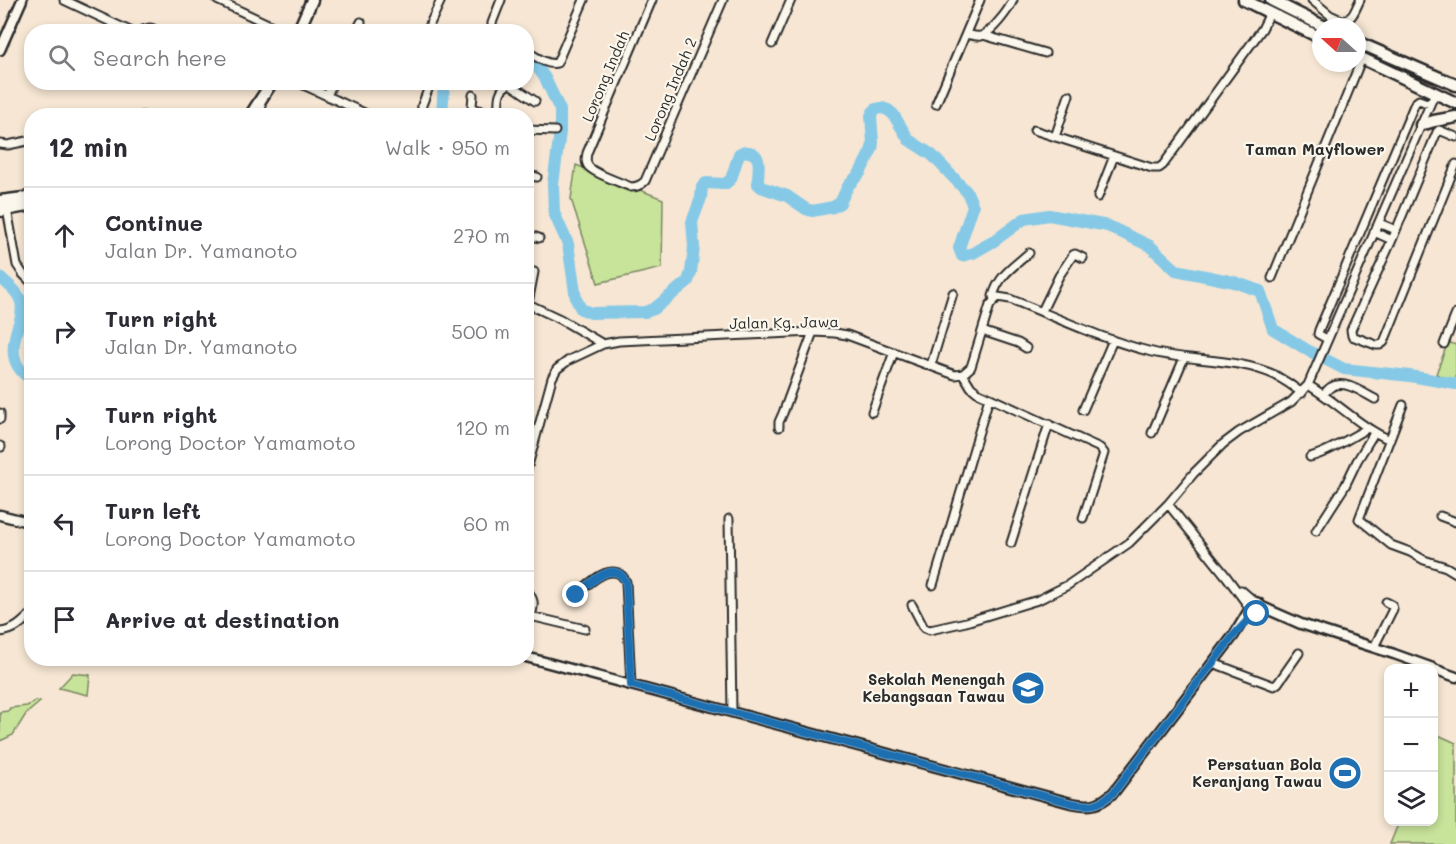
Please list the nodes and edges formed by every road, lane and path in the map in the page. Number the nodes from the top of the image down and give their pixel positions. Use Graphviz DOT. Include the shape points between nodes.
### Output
graph roads {
  1 [pos="22,0"];
  2 [pos="64,0"];
  3 [pos="217,0"];
  4 [pos="312,0"];
  5 [pos="441,0"];
  6 [pos="501,0"];
  7 [pos="584,0"];
  8 [pos="652,0"];
  9 [pos="723,0"];
  10 [pos="791,0"];
  11 [pos="980,0"];
  12 [pos="1013,0"];
  13 [pos="1244,0"];
  14 [pos="1312,0"];
  15 [pos="1360,0"];
  16 [pos="1268,5"];
  17 [pos="1289,5"];
  18 [pos="1312,19"];
  19 [pos="115,24"];
  20 [pos="268,24"];
  21 [pos="302,24"];
  22 [pos="430,24"];
  23 [pos="492,24"];
  24 [pos="1312,32"];
  25 [pos="966,34"];
  26 [pos="983,35"];
  27 [pos="772,44"];
  28 [pos="1366,46"];
  29 [pos="0,50"];
  30 [pos="1045,54"];
  31 [pos="534,55"];
  32 [pos="1366,60"];
  33 [pos="1410,66"];
  34 [pos="1354,72"];
  35 [pos="1456,85"];
  36 [pos="267,90"];
  37 [pos="314,90"];
  38 [pos="330,90"];
  39 [pos="428,90"];
  40 [pos="501,90"];
  41 [pos="520,90"];
  42 [pos="1435,93"];
  43 [pos="473,95"];
  44 [pos="1069,95"];
  45 [pos="327,96"];
  46 [pos="535,101"];
  47 [pos="260,102"];
  48 [pos="1456,103"];
  49 [pos="936,104"];
  50 [pos="1430,104"];
  51 [pos="256,108"];
  52 [pos="262,108"];
  53 [pos="353,108"];
  54 [pos="422,108"];
  55 [pos="473,108"];
  56 [pos="499,108"];
  57 [pos="1409,116"];
  58 [pos="1456,117"];
  59 [pos="1422,123"];
  60 [pos="534,130"];
  61 [pos="1034,130"];
  62 [pos="555,131"];
  63 [pos="1055,137"];
  64 [pos="1456,137"];
  65 [pos="24,142"];
  66 [pos="0,144"];
  67 [pos="1114,156"];
  68 [pos="1456,164"];
  69 [pos="534,176"];
  70 [pos="537,177"];
  71 [pos="639,186"];
  72 [pos="1098,197"];
  73 [pos="24,199"];
  74 [pos="24,205"];
  75 [pos="1,206"];
  76 [pos="1379,223"];
  77 [pos="1396,230"];
  78 [pos="1374,232"];
  79 [pos="534,236"];
  80 [pos="540,238"];
  81 [pos="1392,240"];
  82 [pos="1029,253"];
  83 [pos="1083,258"];
  84 [pos="1346,265"];
  85 [pos="1358,270"];
  86 [pos="24,275"];
  87 [pos="1272,278"];
  88 [pos="953,293"];
  89 [pos="994,300"];
  90 [pos="534,306"];
  91 [pos="1042,311"];
  92 [pos="1456,314"];
  93 [pos="982,331"];
  94 [pos="813,333"];
  95 [pos="1328,339"];
  96 [pos="1113,340"];
  97 [pos="603,344"];
  98 [pos="1444,344"];
  99 [pos="1026,348"];
  100 [pos="894,352"];
  101 [pos="1184,358"];
  102 [pos="931,365"];
  103 [pos="963,374"];
  104 [pos="1308,385"];
  105 [pos="1302,393"];
  106 [pos="1323,394"];
  107 [pos="989,398"];
  108 [pos="1375,399"];
  109 [pos="1403,405"];
  110 [pos="1083,410"];
  111 [pos="872,412"];
  112 [pos="0,413"];
  113 [pos="0,419"];
  114 [pos="1049,424"];
  115 [pos="779,427"];
  116 [pos="1371,431"];
  117 [pos="1152,433"];
  118 [pos="1390,440"];
  119 [pos="534,444"];
  120 [pos="1310,457"];
  121 [pos="1168,504"];
  122 [pos="0,515"];
  123 [pos="1440,516"];
  124 [pos="1083,518"];
  125 [pos="729,519"];
  126 [pos="24,521"];
  127 [pos="1456,522"];
  128 [pos="1316,531"];
  129 [pos="1011,543"];
  130 [pos="1456,573"];
  131 [pos="933,585"];
  132 [pos="576,595"];
  133 [pos="1386,602"];
  134 [pos="912,605"];
  135 [pos="1255,609"];
  136 [pos="534,617"];
  137 [pos="24,621"];
  138 [pos="585,629"];
  139 [pos="0,632"];
  140 [pos="1374,648"];
  141 [pos="1299,653"];
  142 [pos="534,659"];
  143 [pos="1213,663"];
  144 [pos="1419,664"];
  145 [pos="1438,671"];
  146 [pos="1456,677"];
  147 [pos="631,685"];
  148 [pos="732,712"];
  1 -- 29 [label="street"];
  2 -- 19 [label="street"];
  3 -- 20 [label="street"];
  4 -- 21 [label="main road"];
  5 -- 22 [label="street"];
  6 -- 23 [label="street"];
  7 -- 31 [label="street" via="557,63"];
  8 -- 71 [label="street, Lorong Indah" via="586,159 589,168 631,187"];
  9 -- 71 [label="street, Lorong Indah 2" via="645,181"];
  10 -- 27 [label="street"];
  11 -- 25 [label="street"];
  12 -- 26 [label="street" via="1004,16"];
  13 -- 16 [label="main road"];
  14 -- 15 [label="street" via="1343,21 1353,15"];
  16 -- 17 [label="main road"];
  16 -- 24 [label="main road"];
  16 -- 67 [label="street" via="1262,29 1163,165 1152,168"];
  17 -- 18 [label="main road"];
  25 -- 26 [label="street"];
  25 -- 49 [label="street"];
  26 -- 30 [label="street"];
  28 -- 33 [label="main road"];
  32 -- 42 [label="main road"];
  33 -- 35 [label="main road"];
  33 -- 42 [label="main road" via="1411,71 1431,81"];
  34 -- 87 [label="street"];
  36 -- 47 [label="main road"];
  37 -- 45 [label="street"];
  38 -- 45 [label="street"];
  39 -- 54 [label="street"];
  40 -- 56 [label="street"];
  41 -- 46 [label="street"];
  42 -- 48 [label="main road"];
  42 -- 50 [label="street"];
  43 -- 55 [label="street"];
  44 -- 63 [label="street"];
  45 -- 53 [label="street"];
  47 -- 51 [label="main road"];
  47 -- 52 [label="street"];
  50 -- 57 [label="street" via="1416,101"];
  50 -- 59 [label="street"];
  57 -- 59 [label="street"];
  57 -- 84 [label="street"];
  58 -- 59 [label="main road"];
  59 -- 76 [label="street"];
  60 -- 62 [label="street"];
  61 -- 63 [label="street"];
  63 -- 67 [label="street"];
  64 -- 77 [label="street" via="1437,132"];
  65 -- 66 [label="street"];
  67 -- 72 [label="street"];
  68 -- 81 [label="street" via="1384,342 1376,345 1351,333"];
  69 -- 70 [label="street"];
  73 -- 75 [label="main road"];
  74 -- 75 [label="main road"];
  75 -- 86 [label="street"];
  76 -- 77 [label="street"];
  76 -- 78 [label="street"];
  77 -- 81 [label="street"];
  78 -- 81 [label="street"];
  78 -- 85 [label="street"];
  79 -- 80 [label="street"];
  82 -- 89 [label="street" via="1003,275"];
  83 -- 91 [label="street" via="1073,255"];
  84 -- 85 [label="street"];
  84 -- 95 [label="street" via="1318,334"];
  85 -- 95 [label="street"];
  88 -- 102 [label="street"];
  89 -- 91 [label="street" via="1003,297"];
  89 -- 93 [label="street"];
  90 -- 97 [label="street"];
  91 -- 96 [label="street"];
  92 -- 98 [label="street"];
  93 -- 99 [label="street"];
  93 -- 103 [label="street" via="971,367"];
  94 -- 97 [label="street, Jalan Kg. Jawa"];
  94 -- 100 [label="street, Jalan Kg. Jawa" via="847,334"];
  94 -- 115 [label="street"];
  95 -- 104 [label="street"];
  96 -- 101 [label="street"];
  96 -- 110 [label="street"];
  97 -- 119 [label="street, Jalan Kg. Jawa" via="557,369"];
  100 -- 102 [label="street, Jalan Kg. Jawa"];
  100 -- 111 [label="street"];
  101 -- 105 [label="street" via="1261,370"];
  101 -- 117 [label="street"];
  102 -- 103 [label="street, Jalan Kg. Jawa" via="955,375"];
  103 -- 107 [label="street" via="970,387"];
  104 -- 105 [label="street"];
  104 -- 106 [label="street"];
  105 -- 121 [label="street" via="1223,444"];
  106 -- 108 [label="street" via="1339,384"];
  106 -- 116 [label="street"];
  107 -- 114 [label="street"];
  107 -- 131 [label="street"];
  109 -- 118 [label="street"];
  112 -- 113 [label="street"];
  114 -- 124 [label="street" via="1104,453"];
  114 -- 129 [label="street"];
  116 -- 118 [label="street"];
  116 -- 120 [label="street"];
  116 -- 128 [label="street" via="1345,486"];
  118 -- 130 [label="street" via="1359,519 1390,545"];
  121 -- 134 [label="street" via="1129,543 1068,585 1038,600 930,630 924,628"];
  121 -- 135 [label="street"];
  122 -- 126 [label="street"];
  123 -- 127 [label="street"];
  125 -- 148 [label="street"];
  132 -- 147 [label="street" via="603,573 624,576"];
  133 -- 140 [label="street" via="1393,609"];
  135 -- 140 [label="street"];
  135 -- 143 [label="street"];
  136 -- 138 [label="street"];
  137 -- 139 [label="street"];
  140 -- 144 [label="street"];
  141 -- 143 [label="street" via="1274,686"];
  142 -- 147 [label="street"];
  143 -- 148 [label="street" via="1114,792 1090,806"];
  145 -- 146 [label="street"];
  147 -- 148 [label="street"];
}
